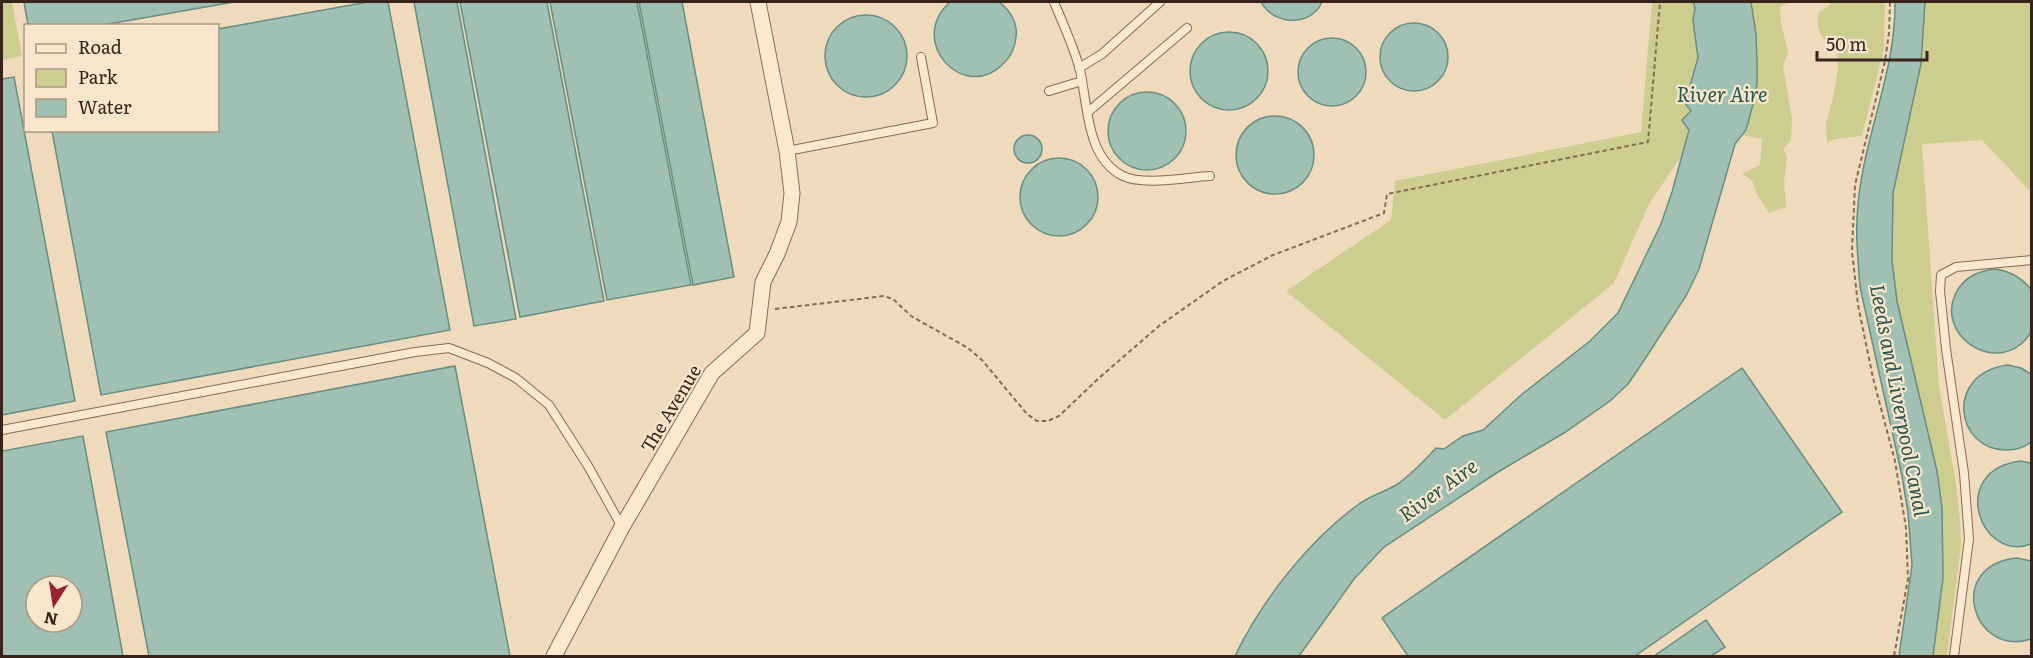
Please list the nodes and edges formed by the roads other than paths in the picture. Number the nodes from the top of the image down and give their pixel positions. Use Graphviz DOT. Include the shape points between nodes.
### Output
graph roads {
  1 [pos="758,2"];
  2 [pos="1054,2"];
  3 [pos="1160,2"];
  4 [pos="1187,28"];
  5 [pos="921,57"];
  6 [pos="1079,68"];
  7 [pos="1082,81"];
  8 [pos="1049,92"];
  9 [pos="1088,112"];
  10 [pos="787,150"];
  11 [pos="1210,176"];
  12 [pos="2031,261"];
  13 [pos="2,430"];
  14 [pos="622,527"];
  15 [pos="554,657"];
  16 [pos="1954,657"];
  1 -- 10 [label="street, The Avenue"];
  2 -- 6 [label="lane"];
  3 -- 6 [label="lane" via="1102,54"];
  4 -- 9 [label="lane"];
  5 -- 10 [label="lane" via="933,123"];
  6 -- 7 [label="lane"];
  7 -- 8 [label="lane"];
  7 -- 9 [label="lane"];
  9 -- 11 [label="lane" via="1094,143 1105,161 1124,176 1145,180"];
  10 -- 14 [label="street, The Avenue" via="792,193 789,222 763,282 757,333 712,373"];
  12 -- 16 [label="lane" via="1956,267 1941,275 1969,539"];
  13 -- 14 [label="lane" via="449,348 516,378 549,405"];
  14 -- 15 [label="street, The Avenue"];
}
